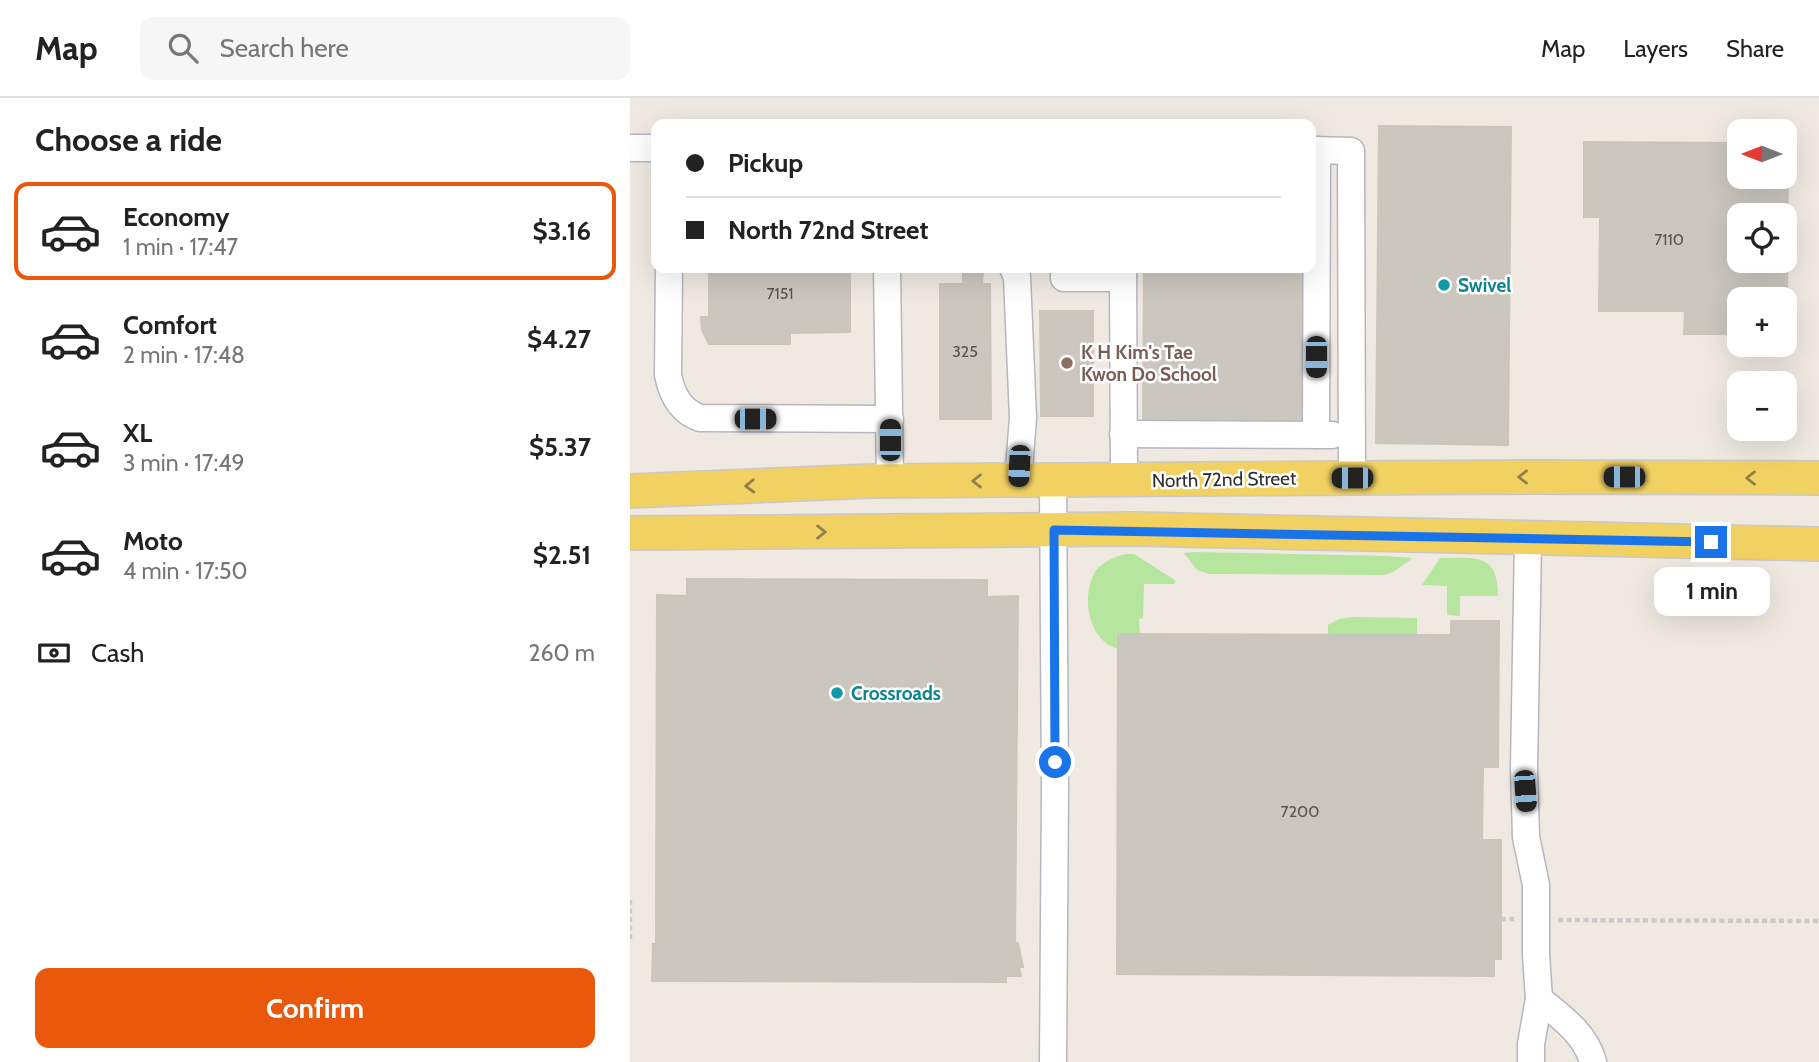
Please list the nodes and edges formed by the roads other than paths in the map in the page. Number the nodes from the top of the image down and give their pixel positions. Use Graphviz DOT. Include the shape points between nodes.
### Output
graph roads {
  1 [pos="630,148"];
  2 [pos="651,148"];
  3 [pos="1316,150"];
  4 [pos="669,273"];
  5 [pos="887,273"];
  6 [pos="1016,273"];
  7 [pos="1064,273"];
  8 [pos="1123,273"];
  9 [pos="1315,273"];
  10 [pos="890,419"];
  11 [pos="1124,434"];
  12 [pos="1316,435"];
  13 [pos="1352,435"];
  14 [pos="1352,478"];
  15 [pos="1819,478"];
  16 [pos="1124,480"];
  17 [pos="890,481"];
  18 [pos="1018,481"];
  19 [pos="1053,481"];
  20 [pos="630,491"];
  21 [pos="1054,530"];
  22 [pos="630,533"];
  23 [pos="1528,539"];
  24 [pos="1819,544"];
  25 [pos="1539,999"];
  26 [pos="1053,1062"];
  27 [pos="1531,1062"];
  28 [pos="1593,1062"];
  1 -- 2 [label="lane"];
  3 -- 13 [label="lane" via="1351,151"];
  4 -- 10 [label="lane" via="668,375 671,390 690,415"];
  5 -- 10 [label="lane"];
  6 -- 18 [label="lane" via="1023,418"];
  7 -- 8 [label="lane" via="1064,278"];
  8 -- 11 [label="lane"];
  9 -- 12 [label="lane"];
  10 -- 17 [label="lane"];
  11 -- 12 [label="lane"];
  11 -- 16 [label="lane"];
  12 -- 13 [label="lane"];
  13 -- 14 [label="lane"];
  15 -- 14 [label="main road, North 72nd Street, one-way"];
  14 -- 16 [label="main road, North 72nd Street"];
  16 -- 19 [label="main road, North 72nd Street"];
  18 -- 17 [label="main road, North 72nd Street, one-way"];
  17 -- 20 [label="main road, North 72nd Street, one-way"];
  18 -- 19 [label="main road, North 72nd Street"];
  19 -- 21 [label="lane"];
  22 -- 21 [label="main road, one-way"];
  21 -- 23 [label="main road"];
  21 -- 26 [label="lane"];
  23 -- 24 [label="main road"];
  23 -- 25 [label="lane" via="1524,768 1526,837 1536,884"];
  25 -- 27 [label="lane"];
  25 -- 28 [label="lane" via="1577,1032"];
}
